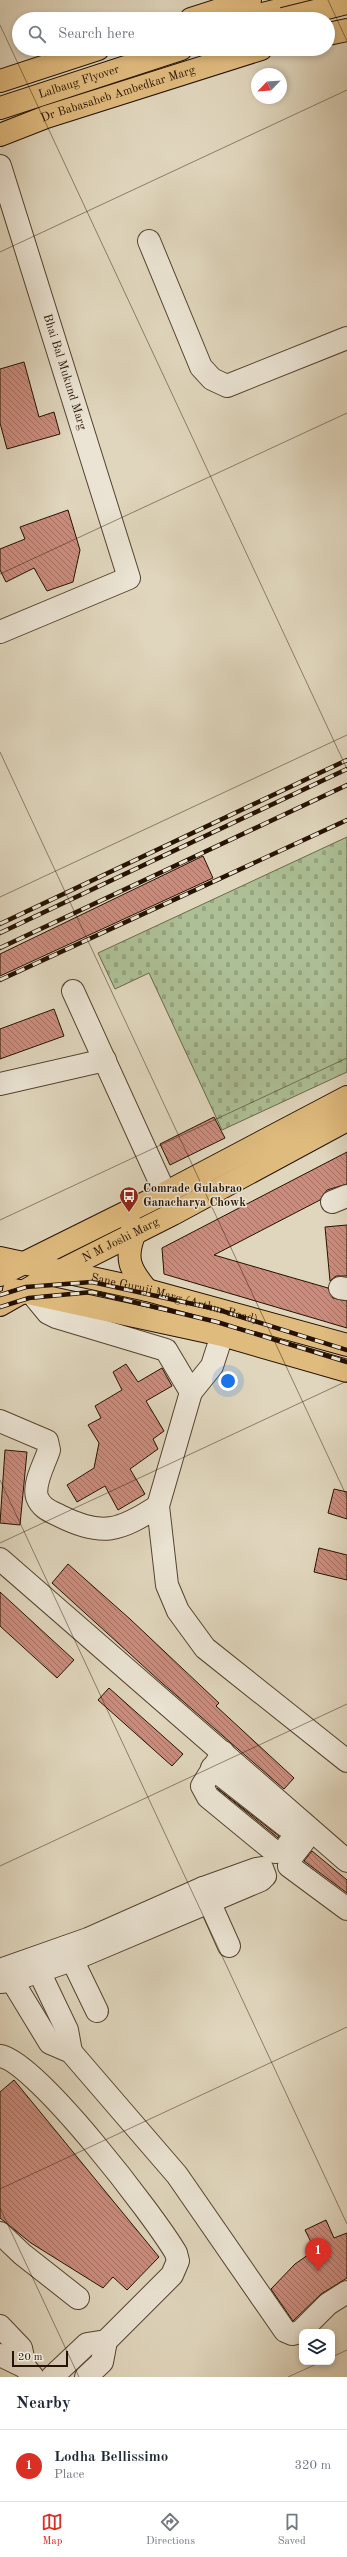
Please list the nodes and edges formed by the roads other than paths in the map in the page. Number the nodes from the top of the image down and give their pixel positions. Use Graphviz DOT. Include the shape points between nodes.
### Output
graph roads {
  1 [pos="250,0"];
  2 [pos="317,0"];
  3 [pos="333,0"];
  4 [pos="347,3"];
  5 [pos="213,12"];
  6 [pos="270,12"];
  7 [pos="311,12"];
  8 [pos="342,31"];
  9 [pos="77,56"];
  10 [pos="126,56"];
  11 [pos="160,56"];
  12 [pos="239,56"];
  13 [pos="0,81"];
  14 [pos="0,97"];
  15 [pos="0,108"];
  16 [pos="0,135"];
  17 [pos="0,166"];
  18 [pos="149,242"];
  19 [pos="347,338"];
  20 [pos="0,632"];
  21 [pos="73,990"];
  22 [pos="104,1060"];
  23 [pos="0,1084"];
  24 [pos="347,1098"];
  25 [pos="347,1120"];
  26 [pos="165,1193"];
  27 [pos="126,1213"];
  28 [pos="135,1233"];
  29 [pos="0,1258"];
  30 [pos="26,1264"];
  31 [pos="58,1272"];
  32 [pos="0,1275"];
  33 [pos="0,1285"];
  34 [pos="147,1290"];
  35 [pos="27,1294"];
  36 [pos="0,1304"];
  37 [pos="309,1335"];
  38 [pos="222,1336"];
  39 [pos="347,1345"];
  40 [pos="303,1358"];
  41 [pos="347,1371"];
  42 [pos="191,1392"];
  43 [pos="0,1421"];
  44 [pos="158,1506"];
  45 [pos="0,1559"];
  46 [pos="217,1760"];
  47 [pos="347,1761"];
  48 [pos="304,1830"];
  49 [pos="347,1861"];
  50 [pos="347,1909"];
  51 [pos="226,1948"];
  52 [pos="69,1953"];
  53 [pos="36,1966"];
  54 [pos="4,1975"];
  55 [pos="97,2011"];
  56 [pos="72,2052"];
  57 [pos="0,2056"];
  58 [pos="0,2233"];
  59 [pos="347,2292"];
  60 [pos="78,2298"];
  61 [pos="0,2326"];
  62 [pos="106,2342"];
  63 [pos="0,2355"];
  64 [pos="29,2372"];
  65 [pos="52,2377"];
  66 [pos="86,2377"];
  1 -- 5 [label="main road"];
  2 -- 6 [label="main road"];
  3 -- 8 [label="street"];
  4 -- 7 [label="main road, bridge"];
  9 -- 13 [label="main road"];
  10 -- 14 [label="main road, Lalbaug Flyover"];
  11 -- 15 [label="main road, Lalbaug Flyover"];
  12 -- 16 [label="main road, Dr Babasaheb Ambedkar Marg" via="46,117"];
  17 -- 20 [label="street, Bhai Bal Mukund Marg" via="129,578"];
  18 -- 19 [label="street" via="200,367 212,380 227,386"];
  21 -- 22 [label="street"];
  22 -- 23 [label="street"];
  22 -- 26 [label="street"];
  24 -- 26 [label="main road, N M Joshi Marg"];
  25 -- 28 [label="main road, N M Joshi Marg"];
  26 -- 27 [label="main road, N M Joshi Marg"];
  27 -- 28 [label="main road"];
  27 -- 30 [label="main road, N M Joshi Marg"];
  28 -- 31 [label="main road, N M Joshi Marg"];
  28 -- 34 [label="main road" via="129,1258 136,1277"];
  29 -- 30 [label="main road, Sane Guruji Marg (Arthur Road)"];
  30 -- 31 [label="main road, Sane Guruji Marg (Arthur Road)"];
  30 -- 32 [label="main road, N M Joshi Marg"];
  31 -- 34 [label="main road, Sane Guruji Marg (Arthur Road)"];
  31 -- 35 [label="main road, N M Joshi Marg"];
  33 -- 35 [label="main road, Sane Guruji Marg (Arthur Road)"];
  34 -- 37 [label="main road, Sane Guruji Marg (Arthur Road)"];
  35 -- 36 [label="main road, N M Joshi Marg"];
  35 -- 38 [label="main road, Sane Guruji Marg (Arthur Road)"];
  35 -- 42 [label="street" via="56,1317 166,1350"];
  37 -- 39 [label="main road, Sane Guruji Marg (Arthur Road)"];
  37 -- 40 [label="main road"];
  38 -- 40 [label="main road, Sane Guruji Marg (Arthur Road)"];
  38 -- 42 [label="street" via="212,1366"];
  40 -- 41 [label="main road, Sane Guruji Marg (Arthur Road)"];
  42 -- 44 [label="street"];
  43 -- 44 [label="street" via="47,1441 49,1445 38,1482 37,1496 43,1508 82,1527 93,1529 114,1528 135,1521"];
  44 -- 47 [label="street" via="167,1585 178,1611 205,1648"];
  45 -- 46 [label="street"];
  46 -- 48 [label="street"];
  46 -- 48 [label="street" via="202,1786 204,1793 275,1852 284,1851"];
  48 -- 49 [label="street"];
  48 -- 50 [label="street" via="289,1866"];
  51 -- 52 [label="street" via="203,1896"];
  52 -- 53 [label="street"];
  52 -- 55 [label="street"];
  53 -- 54 [label="street"];
  53 -- 56 [label="street" via="67,2030"];
  54 -- 56 [label="street" via="50,2043"];
  56 -- 59 [label="street" via="177,2175 285,2332 300,2332 328,2304"];
  57 -- 62 [label="street" via="17,2063 57,2099 110,2164 176,2254 178,2261 172,2275"];
  58 -- 60 [label="street" via="22,2254"];
  61 -- 64 [label="street" via="21,2348"];
  62 -- 65 [label="street" via="87,2344"];
  62 -- 66 [label="street" via="102,2362"];
  63 -- 64 [label="street"];
}
